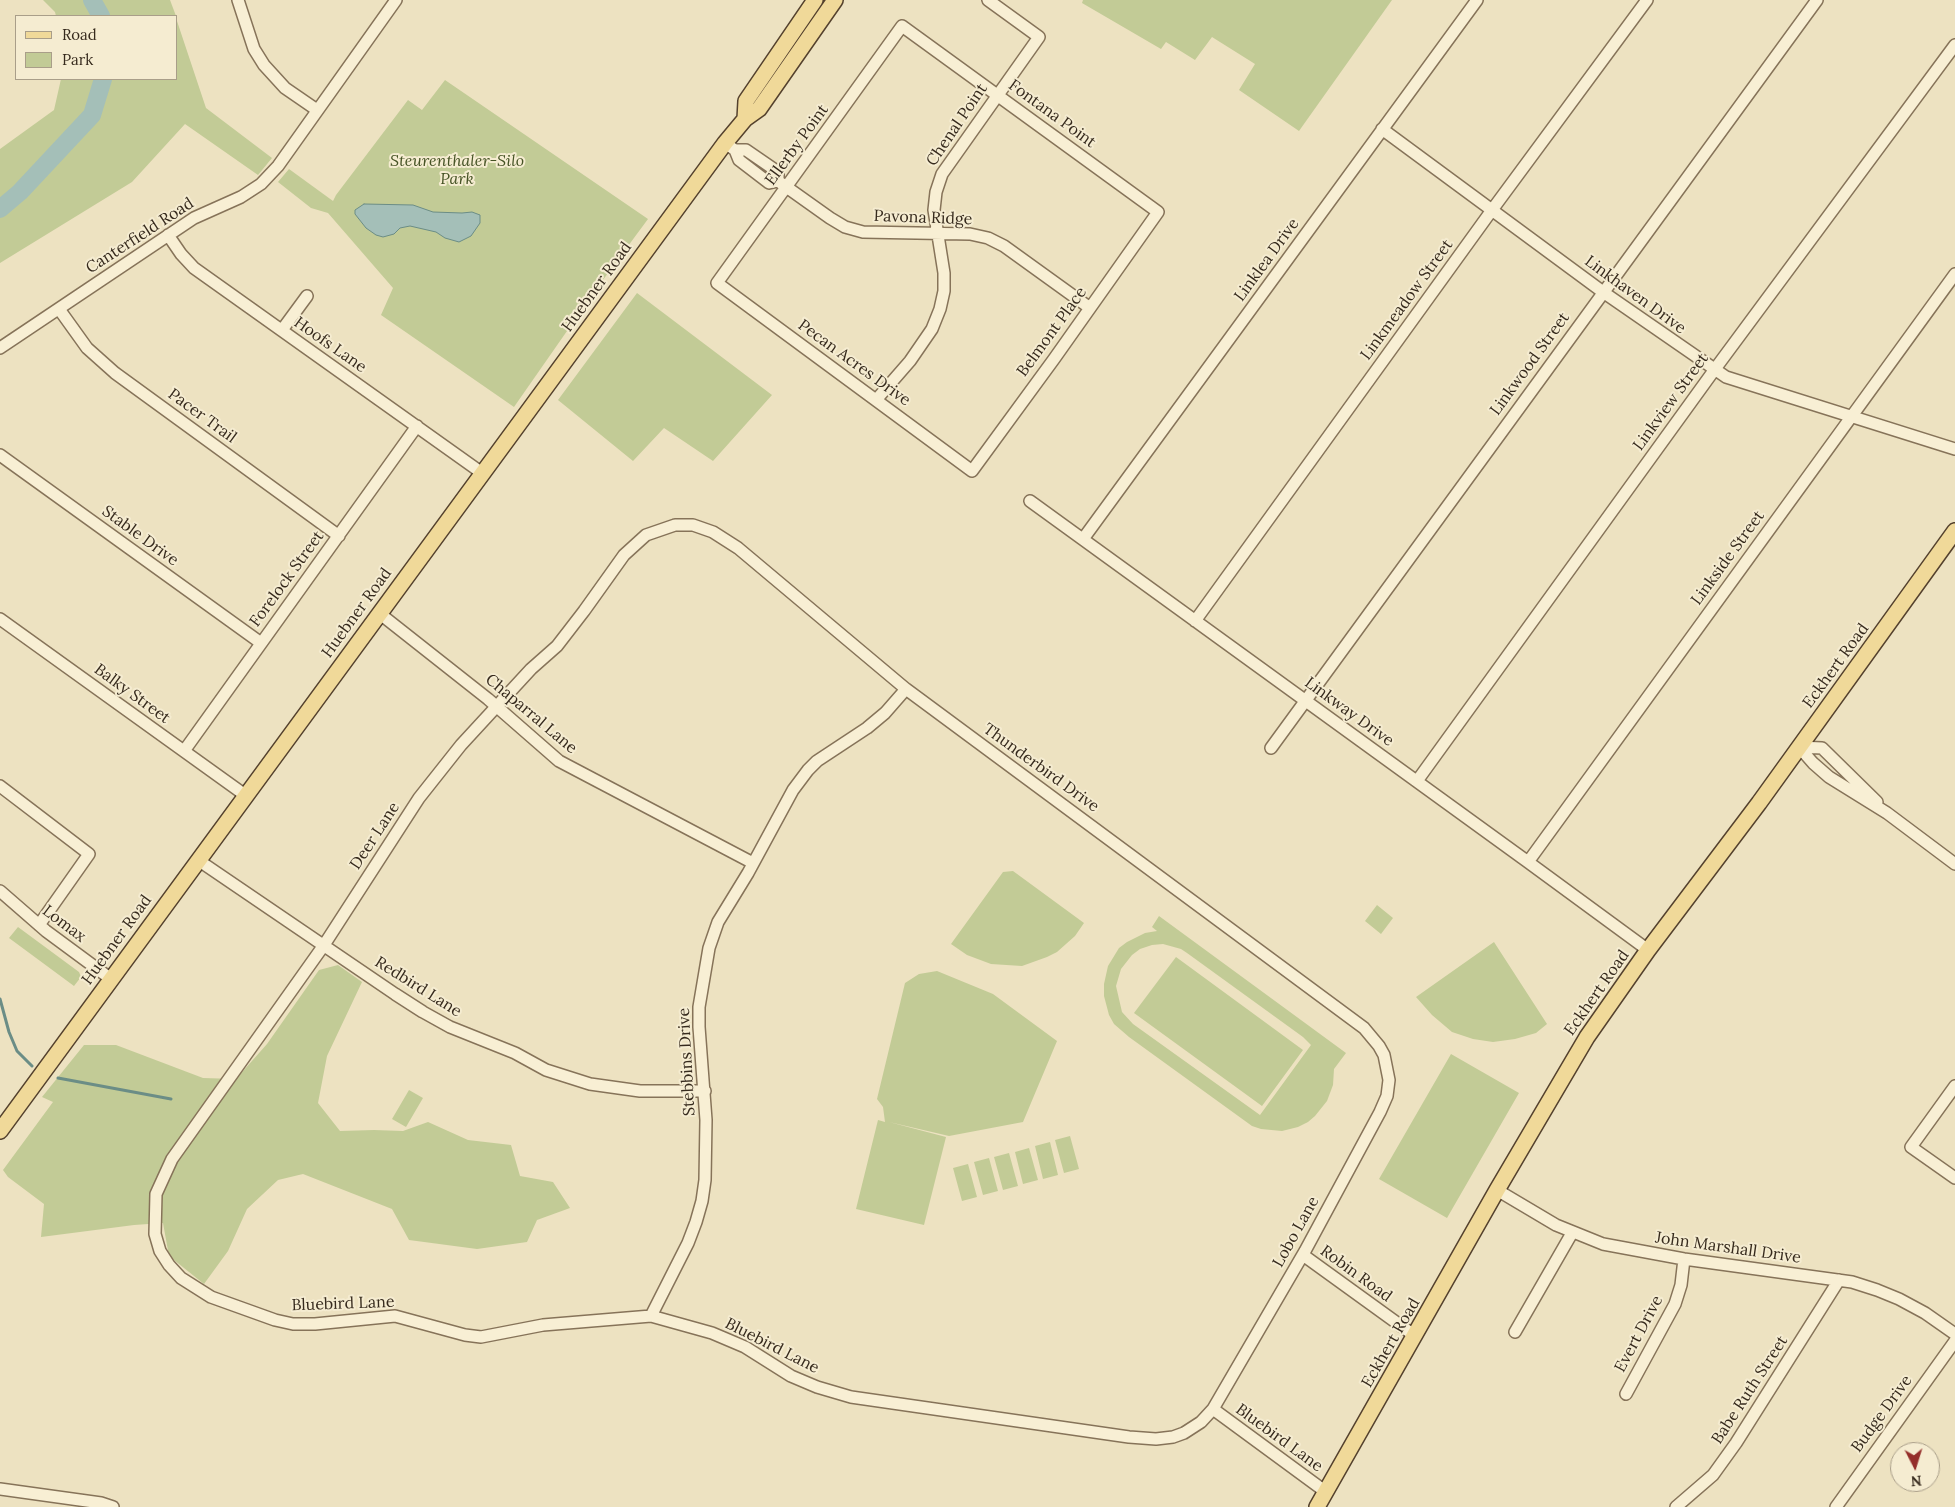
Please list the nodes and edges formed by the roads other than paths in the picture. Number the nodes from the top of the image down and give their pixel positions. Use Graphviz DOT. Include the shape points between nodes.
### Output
graph roads {
  1 [pos="238,0"];
  2 [pos="396,0"];
  3 [pos="815,0"];
  4 [pos="834,0"];
  5 [pos="988,0"];
  6 [pos="1477,0"];
  7 [pos="1647,0"];
  8 [pos="1817,0"];
  9 [pos="902,26"];
  10 [pos="1955,45"];
  11 [pos="997,94"];
  12 [pos="316,110"];
  13 [pos="745,119"];
  14 [pos="1382,130"];
  15 [pos="730,146"];
  16 [pos="782,184"];
  17 [pos="1492,210"];
  18 [pos="1158,212"];
  19 [pos="936,234"];
  20 [pos="168,235"];
  21 [pos="1955,274"];
  22 [pos="717,283"];
  23 [pos="1603,292"];
  24 [pos="306,296"];
  25 [pos="1090,308"];
  26 [pos="58,310"];
  27 [pos="282,330"];
  28 [pos="0,348"];
  29 [pos="1715,369"];
  30 [pos="876,400"];
  31 [pos="1850,416"];
  32 [pos="417,426"];
  33 [pos="1955,449"];
  34 [pos="0,455"];
  35 [pos="972,471"];
  36 [pos="482,473"];
  37 [pos="1030,501"];
  38 [pos="662,528"];
  39 [pos="1955,531"];
  40 [pos="339,536"];
  41 [pos="1083,539"];
  42 [pos="379,613"];
  43 [pos="0,618"];
  44 [pos="1195,621"];
  45 [pos="261,643"];
  46 [pos="906,689"];
  47 [pos="1306,700"];
  48 [pos="496,707"];
  49 [pos="1799,747"];
  50 [pos="1271,748"];
  51 [pos="184,751"];
  52 [pos="1417,781"];
  53 [pos="0,786"];
  54 [pos="245,795"];
  55 [pos="1887,813"];
  56 [pos="198,860"];
  57 [pos="1528,862"];
  58 [pos="753,863"];
  59 [pos="1955,864"];
  60 [pos="0,891"];
  61 [pos="39,925"];
  62 [pos="324,945"];
  63 [pos="1648,950"];
  64 [pos="111,979"];
  65 [pos="1386,1064"];
  66 [pos="1955,1086"];
  67 [pos="705,1091"];
  68 [pos="0,1130"];
  69 [pos="1955,1178"];
  70 [pos="1497,1190"];
  71 [pos="156,1194"];
  72 [pos="1572,1233"];
  73 [pos="1303,1255"];
  74 [pos="1684,1259"];
  75 [pos="1840,1280"];
  76 [pos="651,1316"];
  77 [pos="1516,1332"];
  78 [pos="1955,1334"];
  79 [pos="1415,1336"];
  80 [pos="1955,1341"];
  81 [pos="1626,1394"];
  82 [pos="1213,1409"];
  83 [pos="0,1490"];
  84 [pos="1326,1492"];
  85 [pos="113,1507"];
  86 [pos="1317,1507"];
  87 [pos="1676,1507"];
  88 [pos="1836,1507"];
  1 -- 12 [label="street" via="254,49 264,65 285,88"];
  2 -- 12 [label="street, Canterfield Road"];
  3 -- 13 [label="main road, Huebner Road" via="746,101"];
  4 -- 13 [label="main road, Huebner Road" via="759,109"];
  5 -- 11 [label="street, Chenal Point" via="1039,37"];
  6 -- 14 [label="street, Linklea Drive"];
  7 -- 17 [label="street, Linkmeadow Street"];
  8 -- 23 [label="street, Linkwood Street"];
  9 -- 11 [label="street, Fontana Point"];
  9 -- 16 [label="street, Ellerby Point"];
  10 -- 29 [label="street, Linkview Street"];
  11 -- 18 [label="street, Fontana Point"];
  11 -- 19 [label="street, Chenal Point" via="942,174 934,201"];
  12 -- 20 [label="street, Canterfield Road" via="278,166 261,184"];
  13 -- 15 [label="main road, Huebner Road"];
  14 -- 17 [label="street, Linkhaven Drive"];
  14 -- 41 [label="street, Linklea Drive"];
  15 -- 16 [label="street, Pavona Ridge" via="739,160 769,183"];
  15 -- 36 [label="main road, Huebner Road"];
  16 -- 19 [label="street, Pavona Ridge" via="846,227 863,232"];
  16 -- 22 [label="street, Ellerby Point"];
  17 -- 23 [label="street, Linkhaven Drive"];
  17 -- 44 [label="street, Linkmeadow Street"];
  18 -- 25 [label="street, Belmont Place"];
  19 -- 25 [label="street, Pavona Ridge" via="979,236 1004,246"];
  19 -- 30 [label="street, Chenal Point" via="944,282 940,309 932,329"];
  20 -- 26 [label="street, Canterfield Road"];
  20 -- 27 [label="street, Hoofs Lane" via="194,268"];
  21 -- 31 [label="street, Linkside Street"];
  22 -- 30 [label="street, Pecan Acres Drive"];
  23 -- 29 [label="street, Linkhaven Drive"];
  23 -- 47 [label="street, Linkwood Street"];
  24 -- 27 [label="street"];
  25 -- 35 [label="street, Belmont Place"];
  26 -- 28 [label="street, Canterfield Road"];
  26 -- 40 [label="street, Pacer Trail" via="87,348 109,368"];
  27 -- 32 [label="street, Hoofs Lane"];
  29 -- 31 [label="street, Linkhaven Drive" via="1726,377"];
  29 -- 52 [label="street, Linkview Street"];
  30 -- 35 [label="street, Pecan Acres Drive"];
  31 -- 33 [label="street, Linkhaven Drive"];
  31 -- 57 [label="street, Linkside Street"];
  32 -- 36 [label="street, Hoofs Lane"];
  32 -- 40 [label="street, Forelock Street"];
  34 -- 45 [label="street, Stable Drive"];
  36 -- 42 [label="main road, Huebner Road"];
  37 -- 41 [label="street, Linkway Drive"];
  38 -- 46 [label="street, Thunderbird Drive" via="675,524 693,525 713,532 738,548"];
  38 -- 48 [label="street, Deer Lane" via="646,535 624,555 557,646"];
  39 -- 49 [label="main road, Eckhert Road"];
  40 -- 45 [label="street, Forelock Street"];
  41 -- 44 [label="street, Linkway Drive"];
  42 -- 48 [label="street, Chaparral Lane"];
  42 -- 54 [label="main road, Huebner Road"];
  43 -- 51 [label="street, Balky Street"];
  44 -- 47 [label="street, Linkway Drive"];
  45 -- 51 [label="street, Forelock Street"];
  46 -- 58 [label="street, Stebbins Drive" via="867,728 808,770 793,790"];
  46 -- 65 [label="street, Thunderbird Drive" via="1364,1028 1379,1046"];
  47 -- 50 [label="street, Linkwood Street"];
  47 -- 52 [label="street, Linkway Drive"];
  48 -- 58 [label="street, Chaparral Lane" via="559,762"];
  48 -- 62 [label="street, Deer Lane" via="419,798"];
  49 -- 55 [label="street" via="1829,777"];
  49 -- 55 [label="street" via="1822,748"];
  49 -- 63 [label="main road, Eckhert Road"];
  51 -- 54 [label="street, Balky Street"];
  52 -- 57 [label="street, Linkway Drive"];
  53 -- 61 [label="street" via="90,854"];
  54 -- 56 [label="main road, Huebner Road"];
  55 -- 59 [label="street"];
  56 -- 62 [label="street, Redbird Lane"];
  56 -- 64 [label="main road, Huebner Road"];
  57 -- 63 [label="street, Linkway Drive"];
  58 -- 67 [label="street, Stebbins Drive" via="724,910 709,948 699,1008"];
  60 -- 61 [label="street, Lomax"];
  61 -- 64 [label="street, Lomax"];
  62 -- 67 [label="street, Redbird Lane" via="423,1012 546,1070 590,1084 640,1091"];
  62 -- 71 [label="street, Deer Lane" via="172,1159"];
  63 -- 70 [label="main road, Eckhert Road" via="1587,1036"];
  64 -- 68 [label="main road, Huebner Road"];
  65 -- 73 [label="street, Lobo Lane" via="1387,1096"];
  66 -- 69 [label="street" via="1912,1147"];
  67 -- 76 [label="street, Stebbins Drive" via="706,1158 702,1201 688,1243"];
  70 -- 72 [label="street, John Marshall Drive"];
  70 -- 79 [label="main road, Eckhert Road"];
  71 -- 76 [label="street, Bluebird Lane" via="155,1234 168,1265 193,1287 211,1297 275,1320 315,1324 395,1316 481,1337 543,1325"];
  72 -- 74 [label="street, John Marshall Drive" via="1617,1247"];
  72 -- 77 [label="street"];
  73 -- 79 [label="street, Robin Road"];
  73 -- 82 [label="street, Lobo Lane"];
  74 -- 75 [label="street, John Marshall Drive"];
  74 -- 81 [label="street, Evert Drive" via="1675,1304"];
  75 -- 78 [label="street, John Marshall Drive" via="1898,1299"];
  75 -- 87 [label="street, Babe Ruth Street" via="1714,1475"];
  76 -- 82 [label="street, Bluebird Lane" via="712,1333 745,1347 817,1388 851,1397 1156,1439 1184,1433"];
  79 -- 84 [label="main road, Eckhert Road"];
  80 -- 88 [label="street, Budge Drive"];
  82 -- 84 [label="street, Bluebird Lane"];
  83 -- 85 [label="street"];
  84 -- 86 [label="main road, Eckhert Road"];
}
